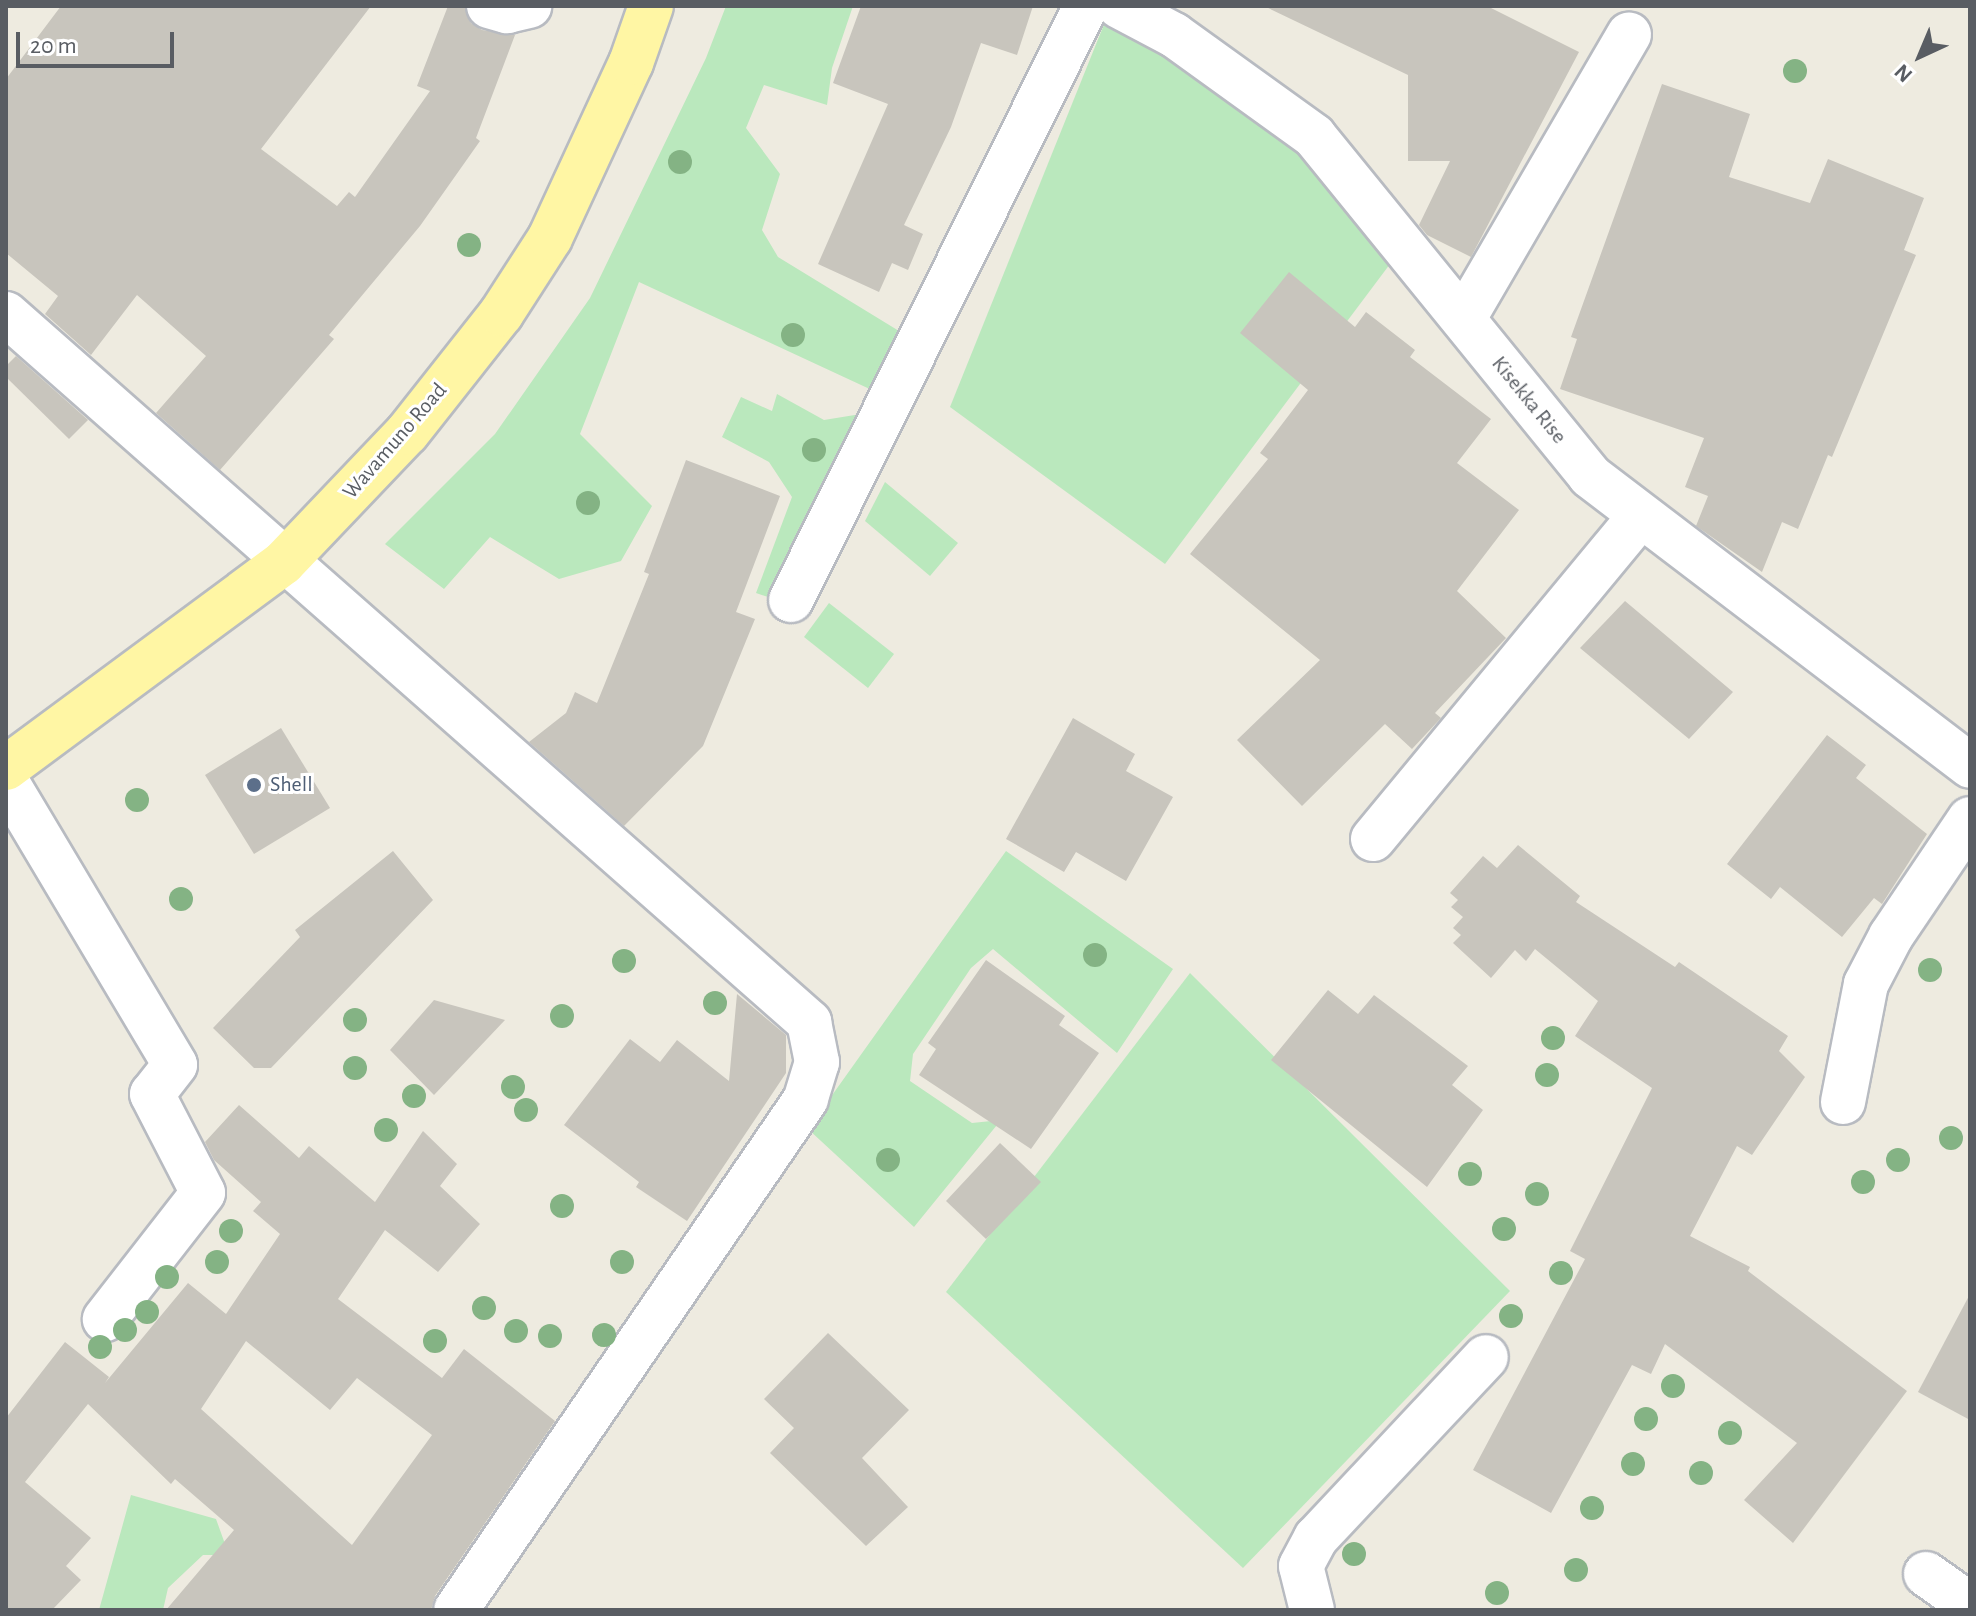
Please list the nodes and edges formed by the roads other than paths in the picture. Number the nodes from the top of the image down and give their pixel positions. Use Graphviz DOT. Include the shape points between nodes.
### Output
graph roads {
  1 [pos="489,6"];
  2 [pos="529,6"];
  3 [pos="651,6"];
  4 [pos="1086,6"];
  5 [pos="1119,6"];
  6 [pos="1629,35"];
  7 [pos="6,314"];
  8 [pos="1464,318"];
  9 [pos="1639,517"];
  10 [pos="283,563"];
  11 [pos="791,600"];
  12 [pos="1970,766"];
  13 [pos="6,768"];
  14 [pos="6,781"];
  15 [pos="1970,819"];
  16 [pos="1373,839"];
  17 [pos="1843,1102"];
  18 [pos="105,1319"];
  19 [pos="1486,1357"];
  20 [pos="1926,1574"];
  21 [pos="1970,1605"];
  22 [pos="456,1610"];
  23 [pos="1312,1610"];
  1 -- 2 [label="street" via="507,11"];
  3 -- 10 [label="main road, Wavamuno Road" via="625,76 550,238 501,314 407,433"];
  4 -- 11 [label="street"];
  5 -- 8 [label="street, Kisekka Rise" via="1174,35 1314,136"];
  6 -- 8 [label="street"];
  7 -- 10 [label="street"];
  8 -- 9 [label="street, Kisekka Rise" via="1590,476"];
  9 -- 12 [label="street, Kisekka Rise"];
  9 -- 16 [label="street"];
  10 -- 13 [label="main road, Wavamuno Road"];
  10 -- 22 [label="street" via="809,1022 817,1062 806,1099 732,1212"];
  14 -- 18 [label="street" via="175,1065 152,1094 203,1193"];
  15 -- 17 [label="street" via="1891,936 1866,984"];
  19 -- 23 [label="street" via="1316,1538 1301,1566"];
  20 -- 21 [label="street"];
}
